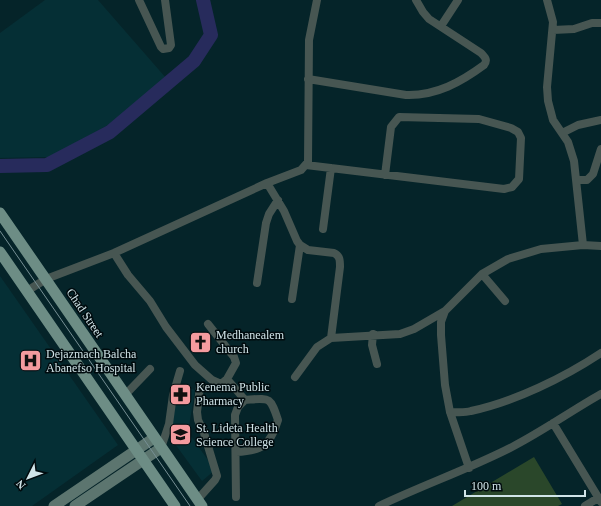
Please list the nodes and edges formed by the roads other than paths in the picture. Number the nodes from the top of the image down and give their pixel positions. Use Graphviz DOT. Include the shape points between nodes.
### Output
graph roads {
  1 [pos="139,0"];
  2 [pos="165,0"];
  3 [pos="317,0"];
  4 [pos="416,0"];
  5 [pos="458,0"];
  6 [pos="547,0"];
  7 [pos="601,22"];
  8 [pos="441,26"];
  9 [pos="553,30"];
  10 [pos="308,80"];
  11 [pos="601,120"];
  12 [pos="562,133"];
  13 [pos="601,149"];
  14 [pos="306,166"];
  15 [pos="331,168"];
  16 [pos="385,175"];
  17 [pos="576,180"];
  18 [pos="267,183"];
  19 [pos="278,200"];
  20 [pos="0,213"];
  21 [pos="322,229"];
  22 [pos="300,245"];
  23 [pos="583,245"];
  24 [pos="601,246"];
  25 [pos="0,252"];
  26 [pos="114,253"];
  27 [pos="482,274"];
  28 [pos="46,279"];
  29 [pos="257,282"];
  30 [pos="27,291"];
  31 [pos="292,299"];
  32 [pos="505,301"];
  33 [pos="445,311"];
  34 [pos="208,324"];
  35 [pos="373,334"];
  36 [pos="331,338"];
  37 [pos="601,353"];
  38 [pos="376,364"];
  39 [pos="150,369"];
  40 [pos="180,371"];
  41 [pos="295,377"];
  42 [pos="228,379"];
  43 [pos="200,386"];
  44 [pos="601,394"];
  45 [pos="125,395"];
  46 [pos="245,400"];
  47 [pos="450,412"];
  48 [pos="553,423"];
  49 [pos="160,442"];
  50 [pos="136,450"];
  51 [pos="236,452"];
  52 [pos="143,460"];
  53 [pos="469,468"];
  54 [pos="236,497"];
  55 [pos="599,500"];
  56 [pos="199,503"];
  57 [pos="383,505"];
  58 [pos="54,506"];
  59 [pos="75,506"];
  60 [pos="175,506"];
  61 [pos="584,506"];
  1 -- 2 [label="street" via="163,49 171,45"];
  3 -- 10 [label="street" via="309,40"];
  4 -- 8 [label="street" via="422,12"];
  5 -- 8 [label="street"];
  6 -- 9 [label="street"];
  7 -- 9 [label="street" via="574,29"];
  8 -- 10 [label="street" via="481,53 486,62 464,79 435,92 406,95"];
  9 -- 12 [label="street" via="548,101 553,120"];
  10 -- 14 [label="street"];
  11 -- 12 [label="street" via="578,125"];
  12 -- 17 [label="street" via="574,161"];
  13 -- 17 [label="street" via="592,176 587,180"];
  14 -- 15 [label="street"];
  14 -- 18 [label="street"];
  15 -- 16 [label="street"];
  15 -- 21 [label="street"];
  16 -- 16 [label="street" via="504,189 512,187 519,179 521,138 518,132 511,128 479,120 399,117 391,127"];
  17 -- 23 [label="street"];
  18 -- 19 [label="street"];
  18 -- 26 [label="street"];
  19 -- 22 [label="street"];
  19 -- 29 [label="street" via="268,214"];
  20 -- 28 [label="main road, Chad Street"];
  22 -- 31 [label="street"];
  22 -- 36 [label="street" via="308,250 334,253 340,260"];
  23 -- 24 [label="street"];
  23 -- 27 [label="street" via="541,249 508,258"];
  25 -- 30 [label="main road"];
  26 -- 28 [label="street"];
  26 -- 42 [label="street" via="195,365 217,383 221,384"];
  27 -- 32 [label="street"];
  27 -- 33 [label="street"];
  28 -- 30 [label="street"];
  28 -- 45 [label="main road, Chad Street"];
  30 -- 50 [label="main road"];
  33 -- 35 [label="street" via="400,334"];
  33 -- 47 [label="street" via="441,322 441,335"];
  34 -- 42 [label="street" via="236,363"];
  35 -- 36 [label="street"];
  35 -- 38 [label="street" via="372,345"];
  36 -- 41 [label="street" via="317,347"];
  37 -- 47 [label="street" via="555,380 522,395 470,412"];
  39 -- 45 [label="street"];
  40 -- 49 [label="street" via="169,424"];
  42 -- 46 [label="street"];
  43 -- 56 [label="street" via="198,420 217,476"];
  44 -- 48 [label="street"];
  45 -- 49 [label="main road, Chad Street"];
  46 -- 51 [label="street" via="235,415"];
  46 -- 51 [label="street" via="269,400 273,404 278,420 272,437 264,446 250,452"];
  47 -- 53 [label="street"];
  48 -- 53 [label="street"];
  48 -- 55 [label="street"];
  49 -- 50 [label="main road"];
  49 -- 52 [label="main road"];
  49 -- 56 [label="main road, Chad Street"];
  50 -- 52 [label="main road"];
  50 -- 58 [label="main road"];
  51 -- 54 [label="street"];
  52 -- 59 [label="main road"];
  52 -- 60 [label="main road"];
  53 -- 57 [label="street" via="408,492"];
  55 -- 61 [label="street"];
}
